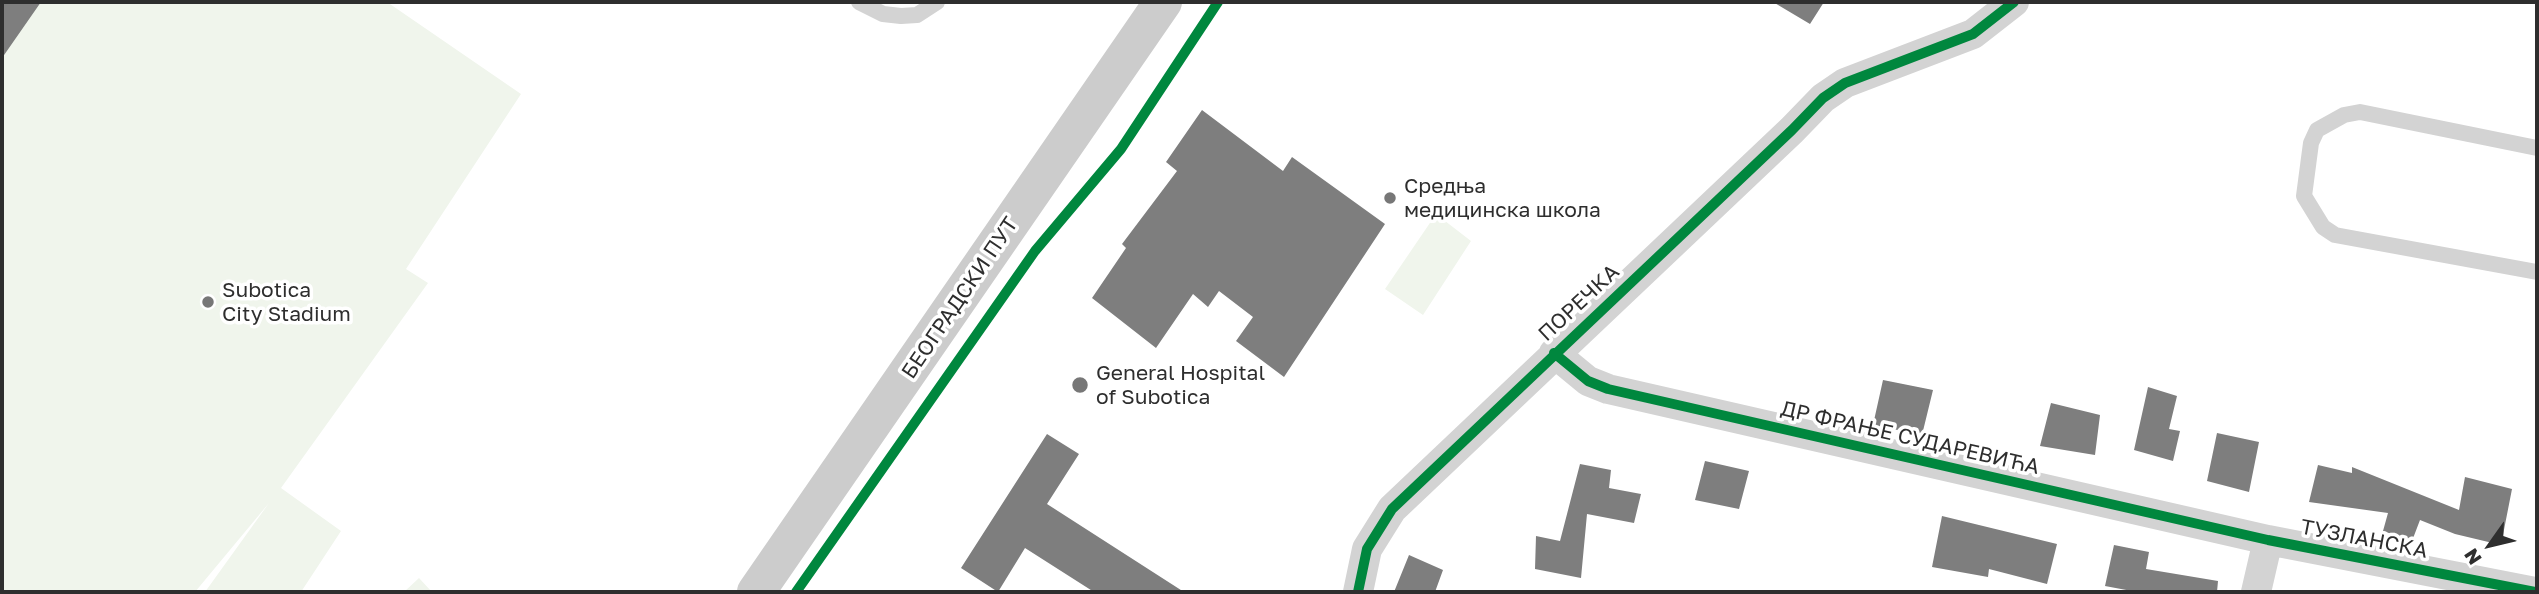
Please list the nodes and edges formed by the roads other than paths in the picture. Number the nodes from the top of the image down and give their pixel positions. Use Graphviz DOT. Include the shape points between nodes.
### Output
graph roads {
  1 [pos="859,2"];
  2 [pos="937,2"];
  3 [pos="1163,2"];
  4 [pos="2014,2"];
  5 [pos="2537,148"];
  6 [pos="2537,272"];
  7 [pos="1554,353"];
  8 [pos="2268,540"];
  9 [pos="756,592"];
  10 [pos="1358,592"];
  11 [pos="2256,592"];
  12 [pos="2535,592"];
  1 -- 2 [label="lane" via="883,14 901,16 918,15"];
  3 -- 9 [label="main road, БЕОГРАДСКИ ПУТ"];
  4 -- 7 [label="street, ПОРЕЧКА" via="1973,34 1845,83 1823,98"];
  5 -- 6 [label="lane" via="2360,112 2344,115 2317,130 2304,196 2323,226 2335,235"];
  7 -- 8 [label="street, ДР ФРАЊЕ СУДАРЕВИЋА" via="1588,381 1608,388"];
  7 -- 10 [label="street, ПОРЕЧКА" via="1392,509 1367,549"];
  8 -- 11 [label="street"];
  8 -- 12 [label="street, ТУЗЛАНСКА"];
}
